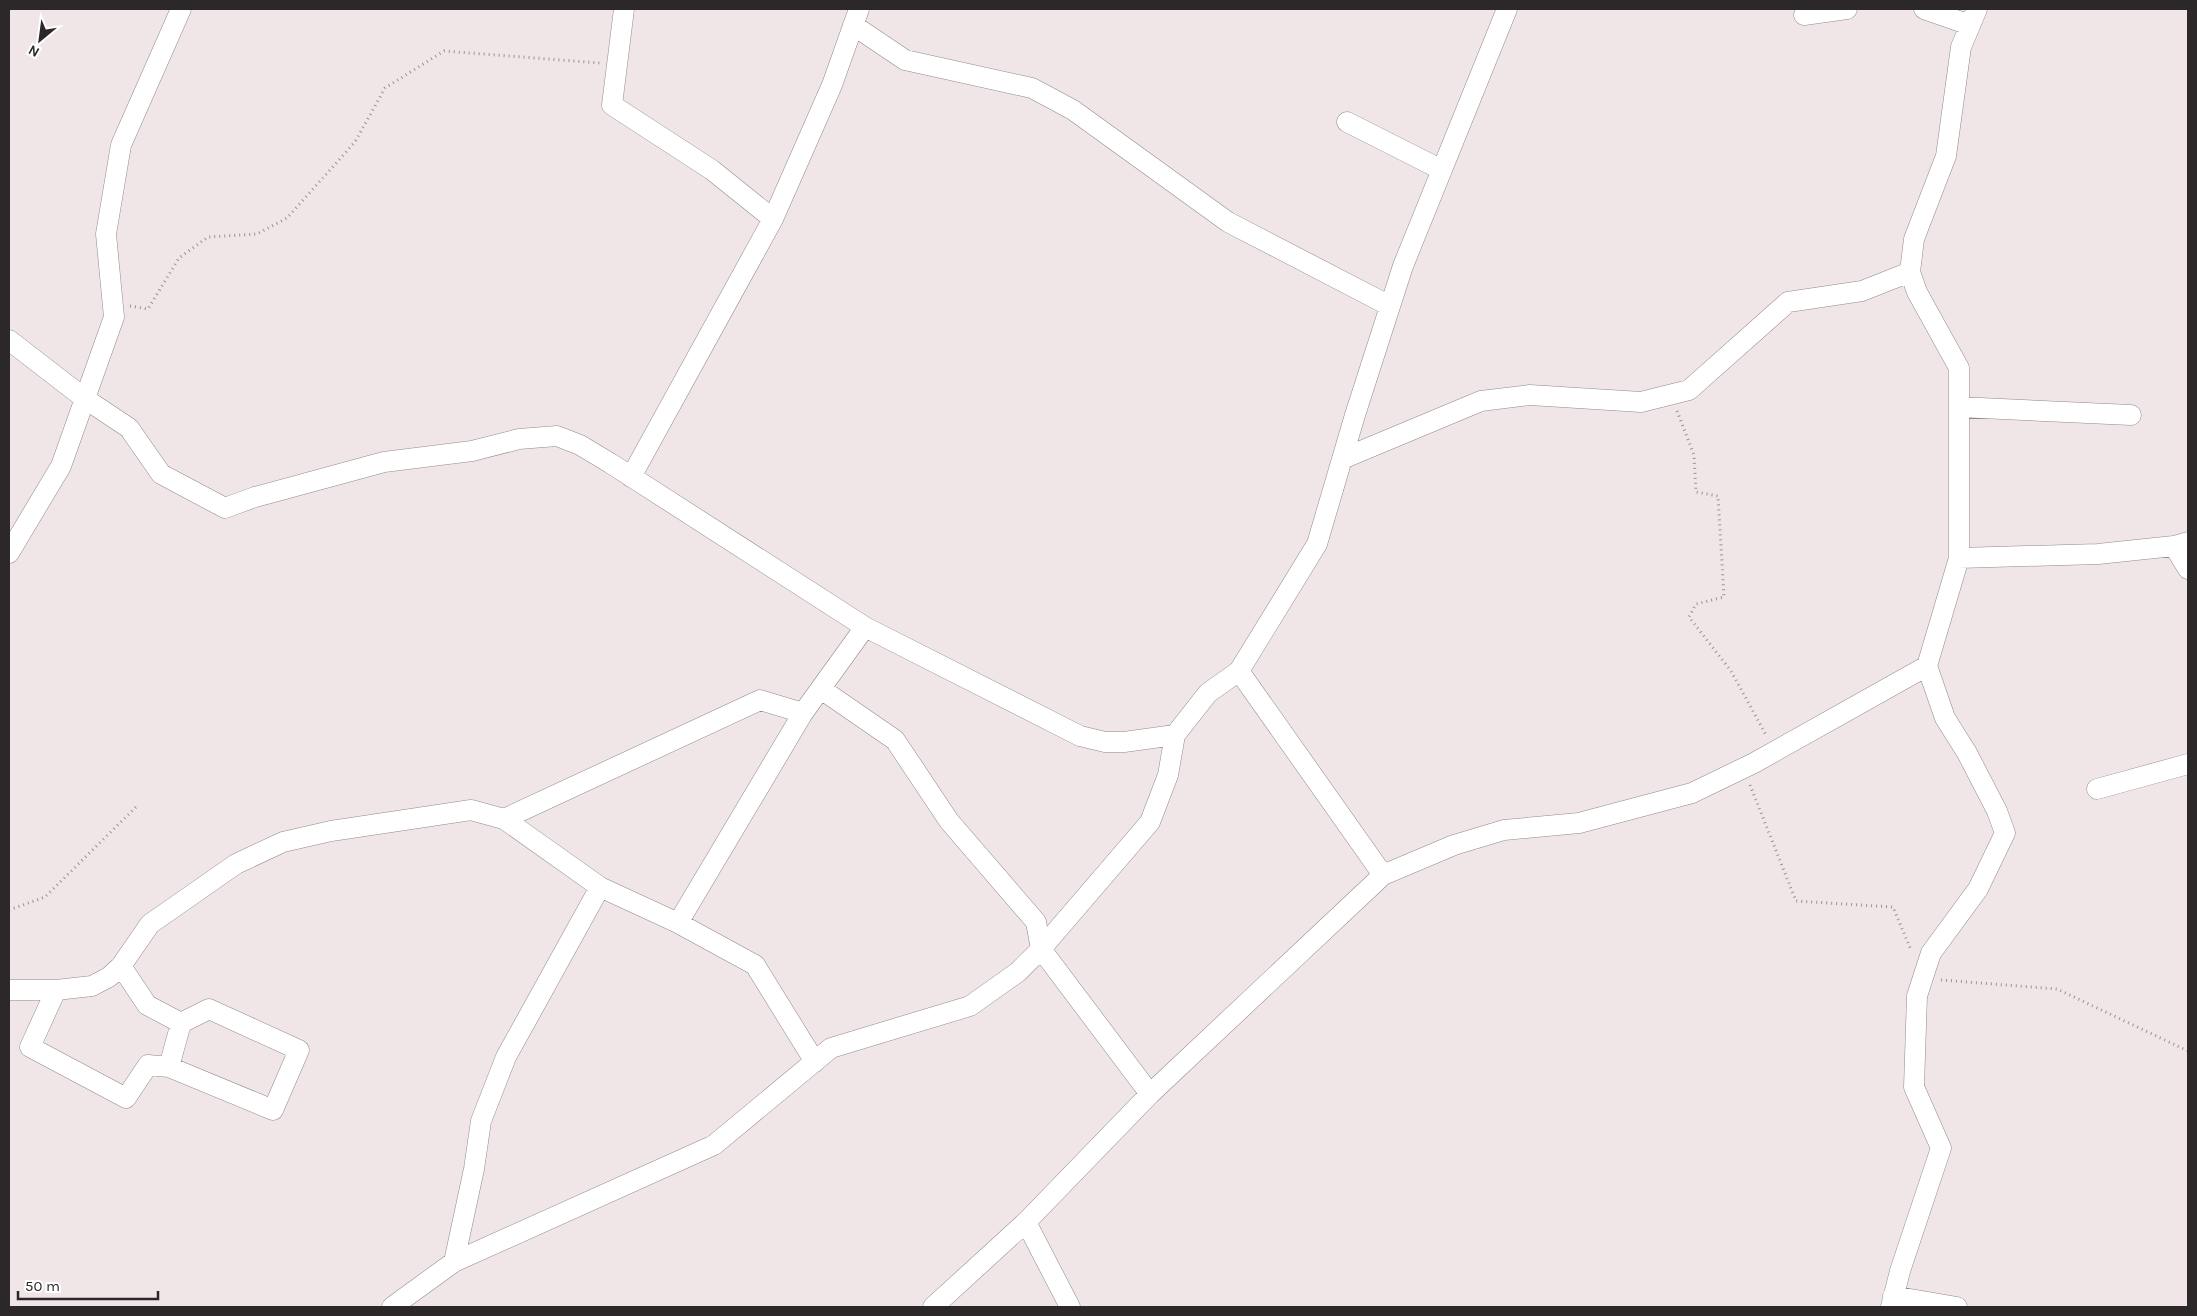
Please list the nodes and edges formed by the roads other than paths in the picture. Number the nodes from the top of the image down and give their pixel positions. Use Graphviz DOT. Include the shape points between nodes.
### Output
graph roads {
  1 [pos="181,9"];
  2 [pos="624,9"];
  3 [pos="1508,9"];
  4 [pos="1846,9"];
  5 [pos="1924,9"];
  6 [pos="1804,16"];
  7 [pos="856,17"];
  8 [pos="1973,17"];
  9 [pos="1348,122"];
  10 [pos="1442,170"];
  11 [pos="773,219"];
  12 [pos="1910,272"];
  13 [pos="1390,306"];
  14 [pos="9,340"];
  15 [pos="84,398"];
  16 [pos="1959,407"];
  17 [pos="2131,415"];
  18 [pos="1342,459"];
  19 [pos="632,477"];
  20 [pos="2181,544"];
  21 [pos="9,553"];
  22 [pos="1959,558"];
  23 [pos="2188,570"];
  24 [pos="865,627"];
  25 [pos="1927,666"];
  26 [pos="1239,671"];
  27 [pos="822,689"];
  28 [pos="803,713"];
  29 [pos="1175,735"];
  30 [pos="2188,764"];
  31 [pos="2097,789"];
  32 [pos="504,820"];
  33 [pos="1383,875"];
  34 [pos="600,886"];
  35 [pos="678,923"];
  36 [pos="1041,949"];
  37 [pos="121,966"];
  38 [pos="9,990"];
  39 [pos="56,990"];
  40 [pos="181,1023"];
  41 [pos="815,1062"];
  42 [pos="169,1067"];
  43 [pos="1150,1094"];
  44 [pos="1026,1222"];
  45 [pos="454,1262"];
  46 [pos="1892,1302"];
  47 [pos="392,1307"];
  48 [pos="933,1307"];
  49 [pos="1070,1307"];
  50 [pos="1957,1307"];
  1 -- 15 [label="street" via="121,145 106,234 114,317"];
  2 -- 11 [label="street" via="612,106 712,170"];
  3 -- 10 [label="street"];
  4 -- 6 [label="street"];
  5 -- 8 [label="street"];
  7 -- 11 [label="street" via="832,85"];
  7 -- 13 [label="street" via="905,60 1032,88 1073,110 1228,222"];
  8 -- 12 [label="street" via="1961,47 1946,156 1914,239"];
  9 -- 10 [label="street"];
  10 -- 13 [label="street"];
  11 -- 19 [label="street"];
  12 -- 16 [label="street" via="1917,292 1959,368"];
  12 -- 18 [label="street" via="1862,291 1788,302 1689,390 1641,402 1530,395 1481,401"];
  13 -- 18 [label="street"];
  14 -- 15 [label="street"];
  15 -- 19 [label="street" via="129,428 161,474 225,508 384,462 472,451 519,439 557,436 580,445"];
  15 -- 21 [label="street" via="61,466"];
  16 -- 17 [label="street"];
  16 -- 22 [label="street"];
  18 -- 26 [label="street" via="1317,544"];
  19 -- 24 [label="street"];
  20 -- 22 [label="street" via="2098,554"];
  20 -- 23 [label="street"];
  22 -- 25 [label="street"];
  24 -- 27 [label="street"];
  24 -- 29 [label="street" via="1080,736 1105,742 1124,742"];
  25 -- 33 [label="street" via="1775,751 1692,793 1580,823 1504,830 1454,845"];
  25 -- 46 [label="street" via="1945,718 1972,761 2005,833 1978,890 1931,953 1917,996 1914,1087 1941,1148"];
  26 -- 29 [label="street" via="1208,693"];
  26 -- 33 [label="street"];
  27 -- 28 [label="street"];
  27 -- 36 [label="street" via="895,740 949,821 1036,922"];
  28 -- 32 [label="street" via="760,700"];
  28 -- 35 [label="street"];
  29 -- 36 [label="street" via="1168,775 1150,822"];
  30 -- 31 [label="street"];
  32 -- 34 [label="street"];
  32 -- 37 [label="street" via="471,810 331,831 283,842 236,864 150,924"];
  33 -- 43 [label="street"];
  34 -- 35 [label="street"];
  34 -- 45 [label="street" via="506,1057 481,1120"];
  35 -- 41 [label="street" via="755,966"];
  36 -- 41 [label="street" via="1018,972 970,1006 831,1048"];
  36 -- 43 [label="street"];
  37 -- 39 [label="street" via="109,978 92,986"];
  37 -- 40 [label="street" via="148,1005"];
  38 -- 39 [label="street"];
  39 -- 42 [label="street" via="30,1047 126,1098 148,1065"];
  40 -- 42 [label="street"];
  40 -- 42 [label="street" via="209,1009 299,1050 273,1110"];
  41 -- 45 [label="street" via="714,1145"];
  43 -- 44 [label="street"];
  44 -- 48 [label="street"];
  44 -- 49 [label="street"];
  45 -- 47 [label="street"];
  46 -- 50 [label="street"];
}
